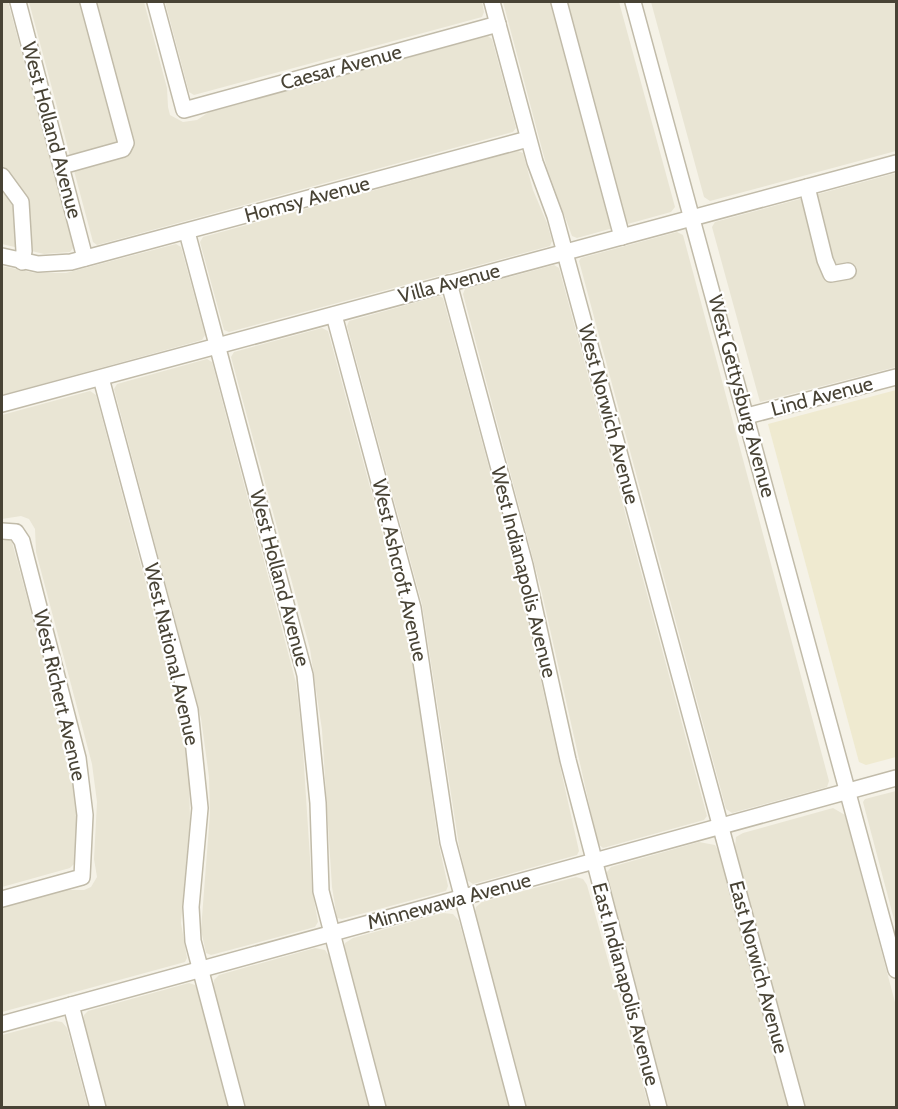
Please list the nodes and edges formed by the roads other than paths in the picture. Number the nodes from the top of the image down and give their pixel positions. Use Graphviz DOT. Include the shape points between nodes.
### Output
graph roads {
  1 [pos="18,2"];
  2 [pos="88,2"];
  3 [pos="155,2"];
  4 [pos="492,2"];
  5 [pos="559,2"];
  6 [pos="633,2"];
  7 [pos="498,24"];
  8 [pos="528,139"];
  9 [pos="897,163"];
  10 [pos="62,166"];
  11 [pos="2,176"];
  12 [pos="807,187"];
  13 [pos="693,218"];
  14 [pos="187,232"];
  15 [pos="622,237"];
  16 [pos="564,251"];
  17 [pos="2,256"];
  18 [pos="85,258"];
  19 [pos="22,262"];
  20 [pos="848,271"];
  21 [pos="449,283"];
  22 [pos="334,315"];
  23 [pos="218,347"];
  24 [pos="897,377"];
  25 [pos="101,378"];
  26 [pos="2,404"];
  27 [pos="747,416"];
  28 [pos="2,531"];
  29 [pos="897,778"];
  30 [pos="848,791"];
  31 [pos="722,827"];
  32 [pos="593,861"];
  33 [pos="2,899"];
  34 [pos="462,899"];
  35 [pos="331,932"];
  36 [pos="200,970"];
  37 [pos="897,970"];
  38 [pos="71,1005"];
  39 [pos="2,1024"];
  40 [pos="98,1107"];
  41 [pos="237,1107"];
  42 [pos="378,1107"];
  43 [pos="518,1107"];
  44 [pos="659,1107"];
  45 [pos="797,1107"];
  1 -- 10 [label="street, West Holland Avenue"];
  2 -- 10 [label="street" via="126,143 123,149"];
  3 -- 7 [label="street, Caesar Avenue" via="184,110"];
  4 -- 7 [label="street, West Norwich Avenue"];
  5 -- 15 [label="street"];
  6 -- 13 [label="street, West Gettysburg Avenue"];
  7 -- 8 [label="street, West Norwich Avenue"];
  8 -- 14 [label="street, Homsy Avenue"];
  8 -- 16 [label="street, West Norwich Avenue"];
  9 -- 12 [label="street, Villa Avenue"];
  10 -- 18 [label="street, West Holland Avenue"];
  11 -- 19 [label="street" via="21,202"];
  12 -- 13 [label="street, Villa Avenue"];
  12 -- 20 [label="street" via="831,273"];
  13 -- 15 [label="street, Villa Avenue"];
  13 -- 27 [label="street, West Gettysburg Avenue"];
  14 -- 18 [label="street, Homsy Avenue"];
  14 -- 23 [label="street, West Holland Avenue"];
  15 -- 16 [label="street, Villa Avenue"];
  16 -- 21 [label="street, Villa Avenue"];
  16 -- 31 [label="street, West Norwich Avenue"];
  17 -- 19 [label="street"];
  18 -- 19 [label="street" via="55,264"];
  21 -- 22 [label="street, Villa Avenue"];
  21 -- 32 [label="street, West Indianapolis Avenue" via="525,565"];
  22 -- 23 [label="street, Villa Avenue"];
  22 -- 34 [label="street, West Ashcroft Avenue" via="413,608 448,842"];
  23 -- 25 [label="street, Villa Avenue"];
  23 -- 35 [label="street, West Holland Avenue" via="305,675 318,802 321,891"];
  24 -- 27 [label="street, Lind Avenue"];
  25 -- 26 [label="street, Villa Avenue"];
  25 -- 36 [label="street, West National Avenue" via="190,710 200,808 191,925"];
  27 -- 30 [label="street, West Gettysburg Avenue"];
  28 -- 33 [label="street, West Richert Avenue" via="16,532 22,541 78,759 85,815 82,877"];
  29 -- 30 [label="street, Minnewawa Avenue"];
  30 -- 31 [label="street, Minnewawa Avenue"];
  30 -- 37 [label="street, West Gettysburg Avenue"];
  31 -- 32 [label="street, Minnewawa Avenue"];
  31 -- 45 [label="street, East Norwich Avenue"];
  32 -- 34 [label="street, Minnewawa Avenue"];
  32 -- 44 [label="street, East Indianapolis Avenue"];
  34 -- 35 [label="street, Minnewawa Avenue"];
  34 -- 43 [label="street, West Ashcroft Avenue"];
  35 -- 36 [label="street, Minnewawa Avenue"];
  35 -- 42 [label="street, West Holland Avenue"];
  36 -- 38 [label="street, Minnewawa Avenue"];
  36 -- 41 [label="street, West National Avenue"];
  38 -- 39 [label="street, Minnewawa Avenue"];
  38 -- 40 [label="street"];
}
